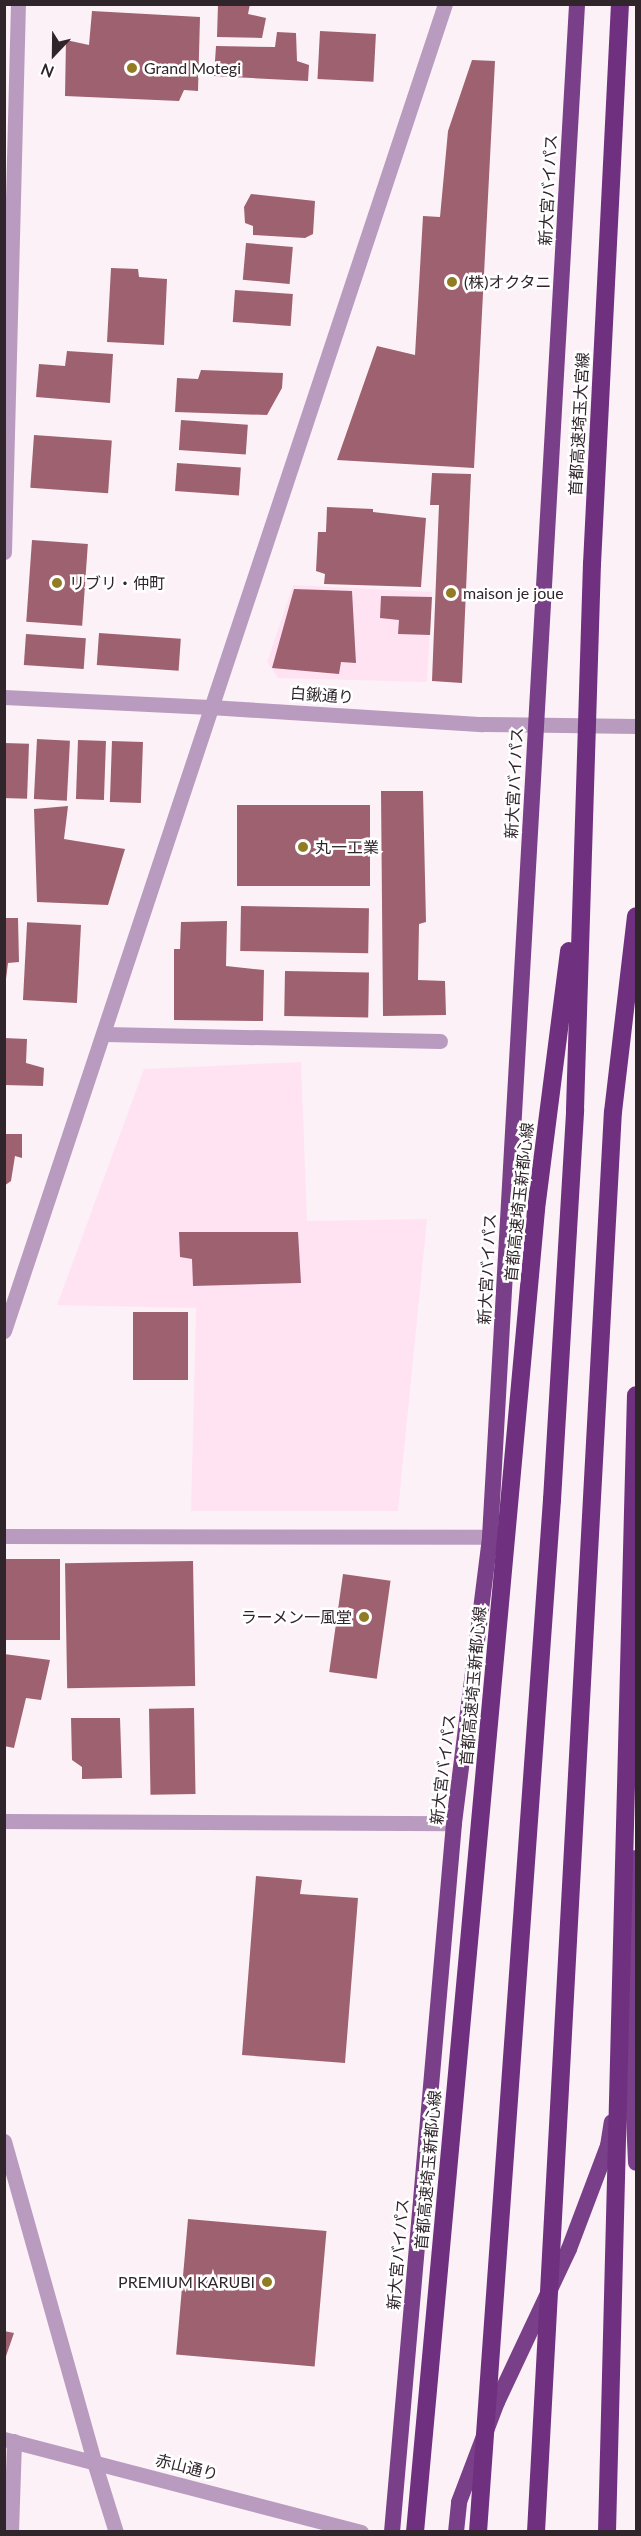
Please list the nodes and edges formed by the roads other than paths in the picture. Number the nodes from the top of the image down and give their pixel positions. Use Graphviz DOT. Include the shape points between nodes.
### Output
graph roads {
  1 [pos="18,4"];
  2 [pos="445,4"];
  3 [pos="577,4"];
  4 [pos="620,4"];
  5 [pos="4,552"];
  6 [pos="4,697"];
  7 [pos="210,707"];
  8 [pos="535,723"];
  9 [pos="636,726"];
  10 [pos="582,845"];
  11 [pos="636,916"];
  12 [pos="105,1034"];
  13 [pos="440,1041"];
  14 [pos="4,1331"];
  15 [pos="636,1395"];
  16 [pos="4,1536"];
  17 [pos="490,1537"];
  18 [pos="4,1821"];
  19 [pos="454,1823"];
  20 [pos="636,1858"];
  21 [pos="630,2030"];
  22 [pos="634,2064"];
  23 [pos="4,2140"];
  24 [pos="636,2163"];
  25 [pos="9,2440"];
  26 [pos="94,2462"];
  27 [pos="10,2532"];
  28 [pos="116,2532"];
  29 [pos="361,2532"];
  30 [pos="392,2532"];
  31 [pos="416,2532"];
  32 [pos="456,2532"];
  33 [pos="478,2532"];
  34 [pos="536,2532"];
  35 [pos="608,2532"];
  1 -- 5 [label="street"];
  2 -- 7 [label="street"];
  3 -- 8 [label="highway, 新大宮バイパス"];
  4 -- 10 [label="highway, 首都高速埼玉大宮線"];
  6 -- 7 [label="street, 白鍬通り"];
  7 -- 8 [label="street, 白鍬通り"];
  7 -- 12 [label="street"];
  8 -- 9 [label="street, 白鍬通り"];
  8 -- 17 [label="highway, 新大宮バイパス"];
  10 -- 31 [label="highway, 首都高速埼玉新都心線" via="536,1209"];
  10 -- 33 [label="highway" via="575,1110 553,1488"];
  11 -- 34 [label="highway" via="613,1112"];
  12 -- 13 [label="street"];
  12 -- 14 [label="street"];
  15 -- 35 [label="highway"];
  16 -- 17 [label="street"];
  17 -- 19 [label="highway, 新大宮バイパス"];
  18 -- 19 [label="street"];
  19 -- 30 [label="highway, 新大宮バイパス"];
  20 -- 21 [label="highway"];
  21 -- 22 [label="highway"];
  21 -- 32 [label="highway" via="608,2146 569,2249 497,2402 459,2502"];
  22 -- 24 [label="highway"];
  23 -- 26 [label="street"];
  25 -- 26 [label="street, 赤山通り"];
  25 -- 27 [label="street"];
  26 -- 28 [label="street"];
  26 -- 29 [label="street, 赤山通り"];
}
